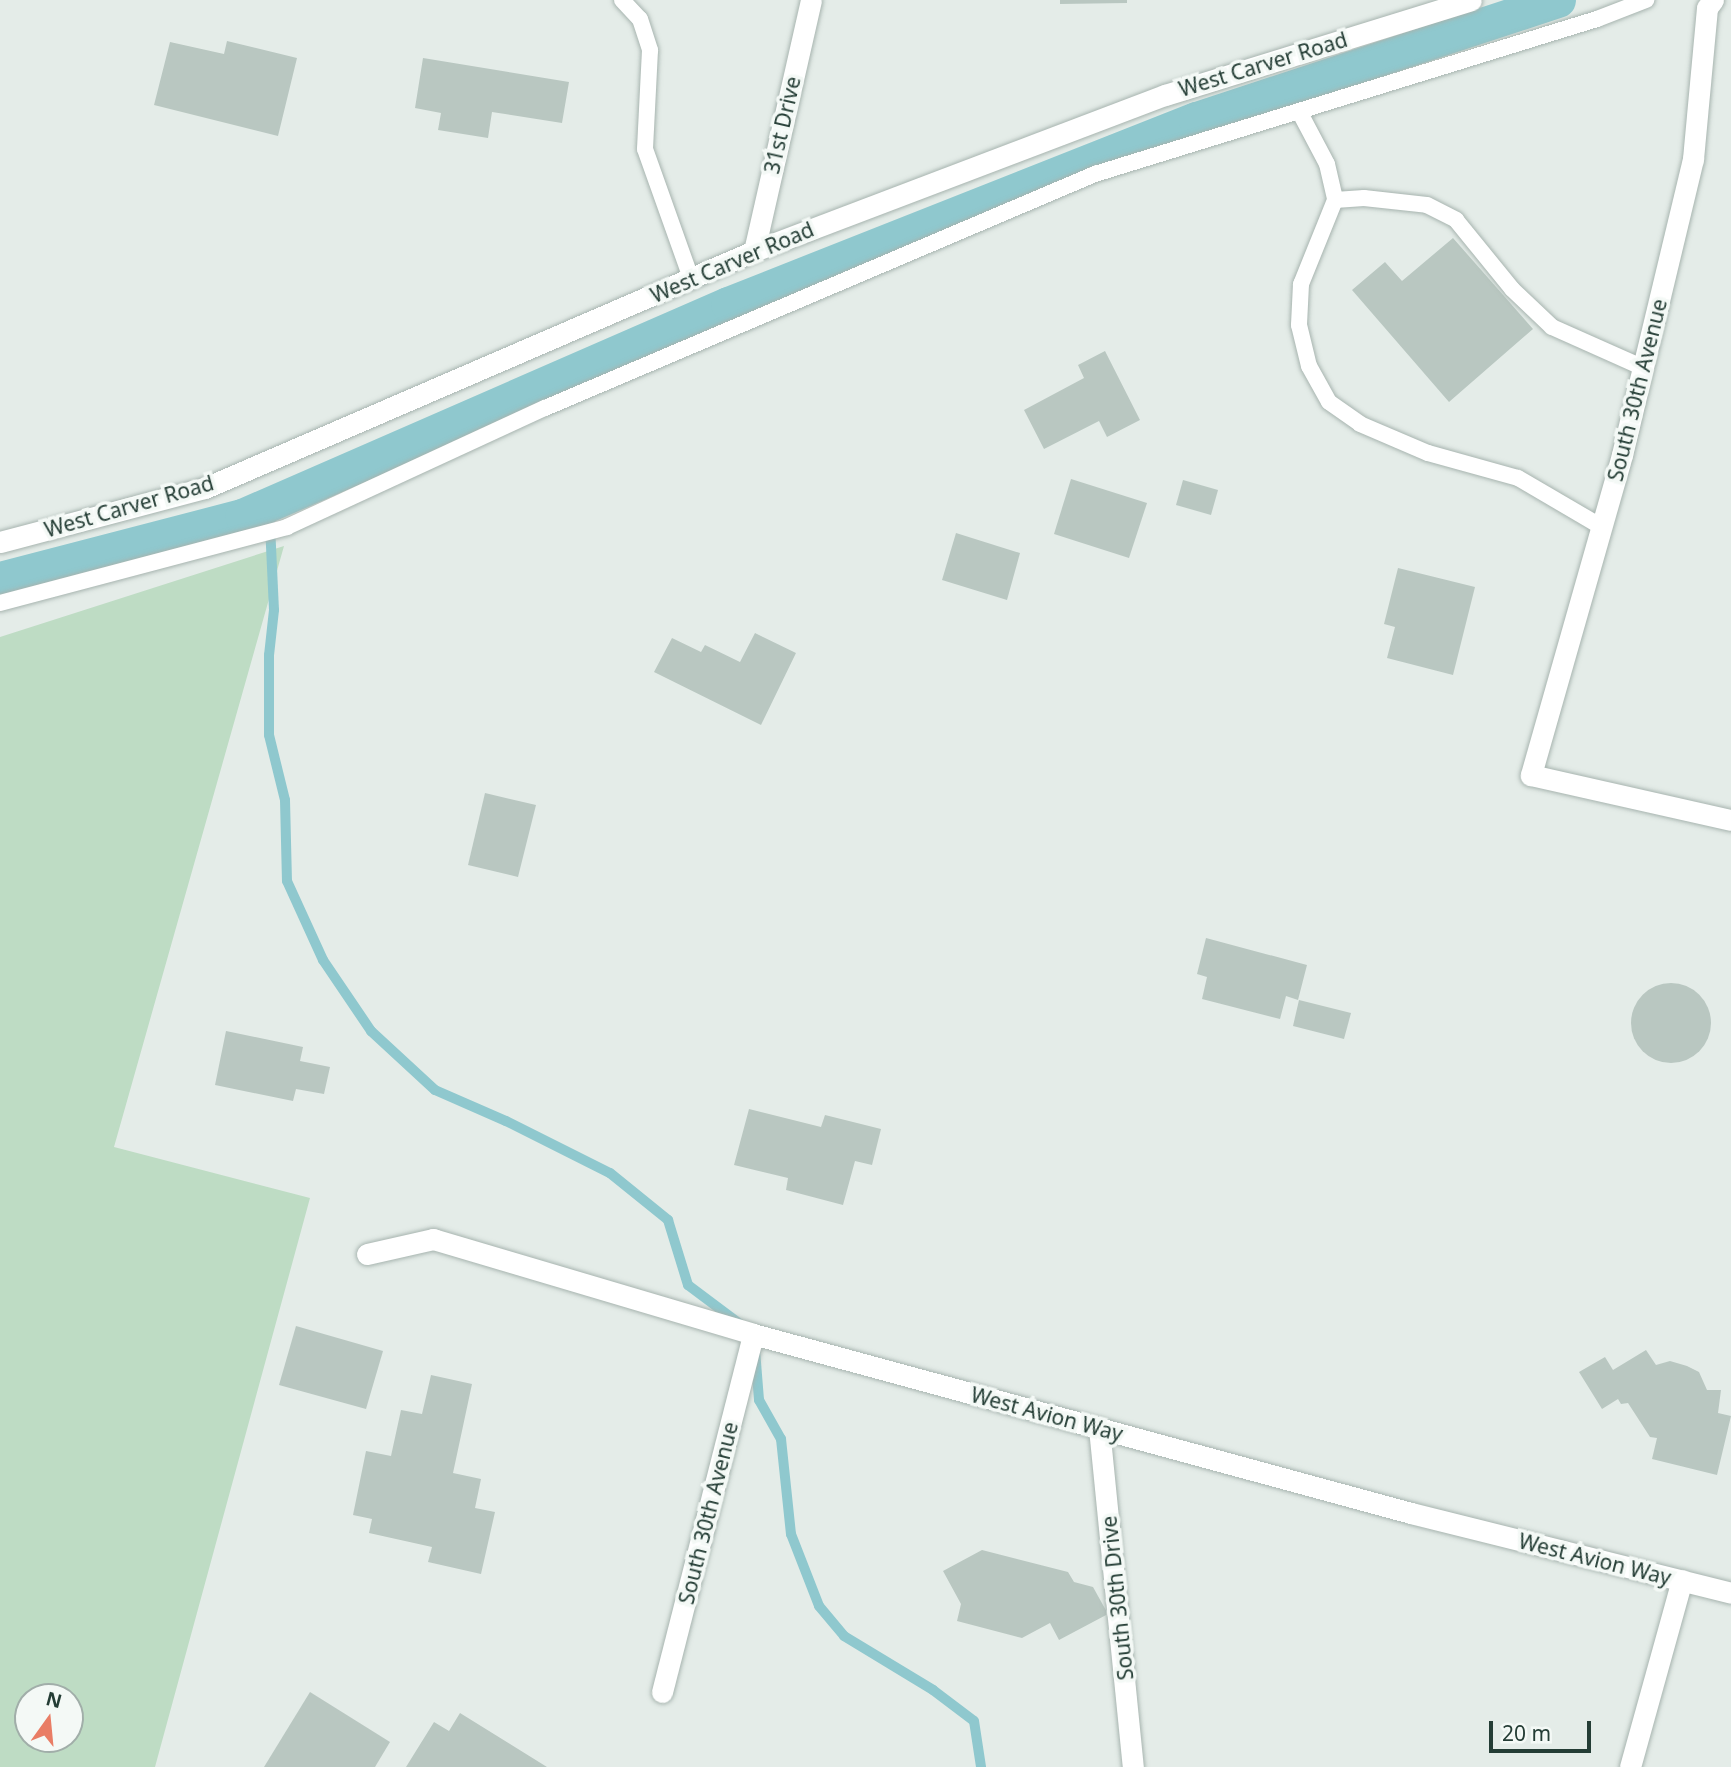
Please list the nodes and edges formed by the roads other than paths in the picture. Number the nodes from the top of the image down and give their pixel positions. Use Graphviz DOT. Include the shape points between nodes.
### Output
graph roads {
  1 [pos="622,0"];
  2 [pos="811,0"];
  3 [pos="1471,0"];
  4 [pos="1646,0"];
  5 [pos="1713,0"];
  6 [pos="1299,111"];
  7 [pos="1335,200"];
  8 [pos="754,251"];
  9 [pos="691,278"];
  10 [pos="1644,368"];
  11 [pos="1602,527"];
  12 [pos="0,542"];
  13 [pos="0,603"];
  14 [pos="1731,820"];
  15 [pos="367,1254"];
  16 [pos="753,1334"];
  17 [pos="1099,1428"];
  18 [pos="1682,1580"];
  19 [pos="1731,1594"];
  20 [pos="662,1692"];
  21 [pos="1133,1767"];
  22 [pos="1630,1767"];
  1 -- 9 [label="lane" via="640,19 650,50 645,149"];
  2 -- 8 [label="street, 31st Drive"];
  3 -- 8 [label="street, West Carver Road" via="1165,95"];
  4 -- 6 [label="lane"];
  5 -- 10 [label="street, South 30th Avenue" via="1707,8 1693,159"];
  6 -- 7 [label="lane" via="1327,164"];
  6 -- 13 [label="lane" via="1095,174 557,403 287,527"];
  7 -- 10 [label="lane" via="1364,198 1427,205 1456,220 1512,289 1552,327"];
  7 -- 11 [label="lane" via="1301,284 1299,325 1309,366 1329,402 1360,424 1428,453 1518,478"];
  8 -- 9 [label="street, West Carver Road"];
  9 -- 12 [label="street, West Carver Road" via="205,488"];
  10 -- 11 [label="street, South 30th Avenue"];
  11 -- 14 [label="street, South 30th Avenue" via="1531,775"];
  15 -- 16 [label="street, West Avion Way" via="433,1239"];
  16 -- 17 [label="street, West Avion Way"];
  16 -- 20 [label="street, South 30th Avenue"];
  17 -- 18 [label="street, West Avion Way" via="1411,1513"];
  17 -- 21 [label="street, South 30th Drive"];
  18 -- 19 [label="street, West Avion Way"];
  18 -- 22 [label="street"];
}
